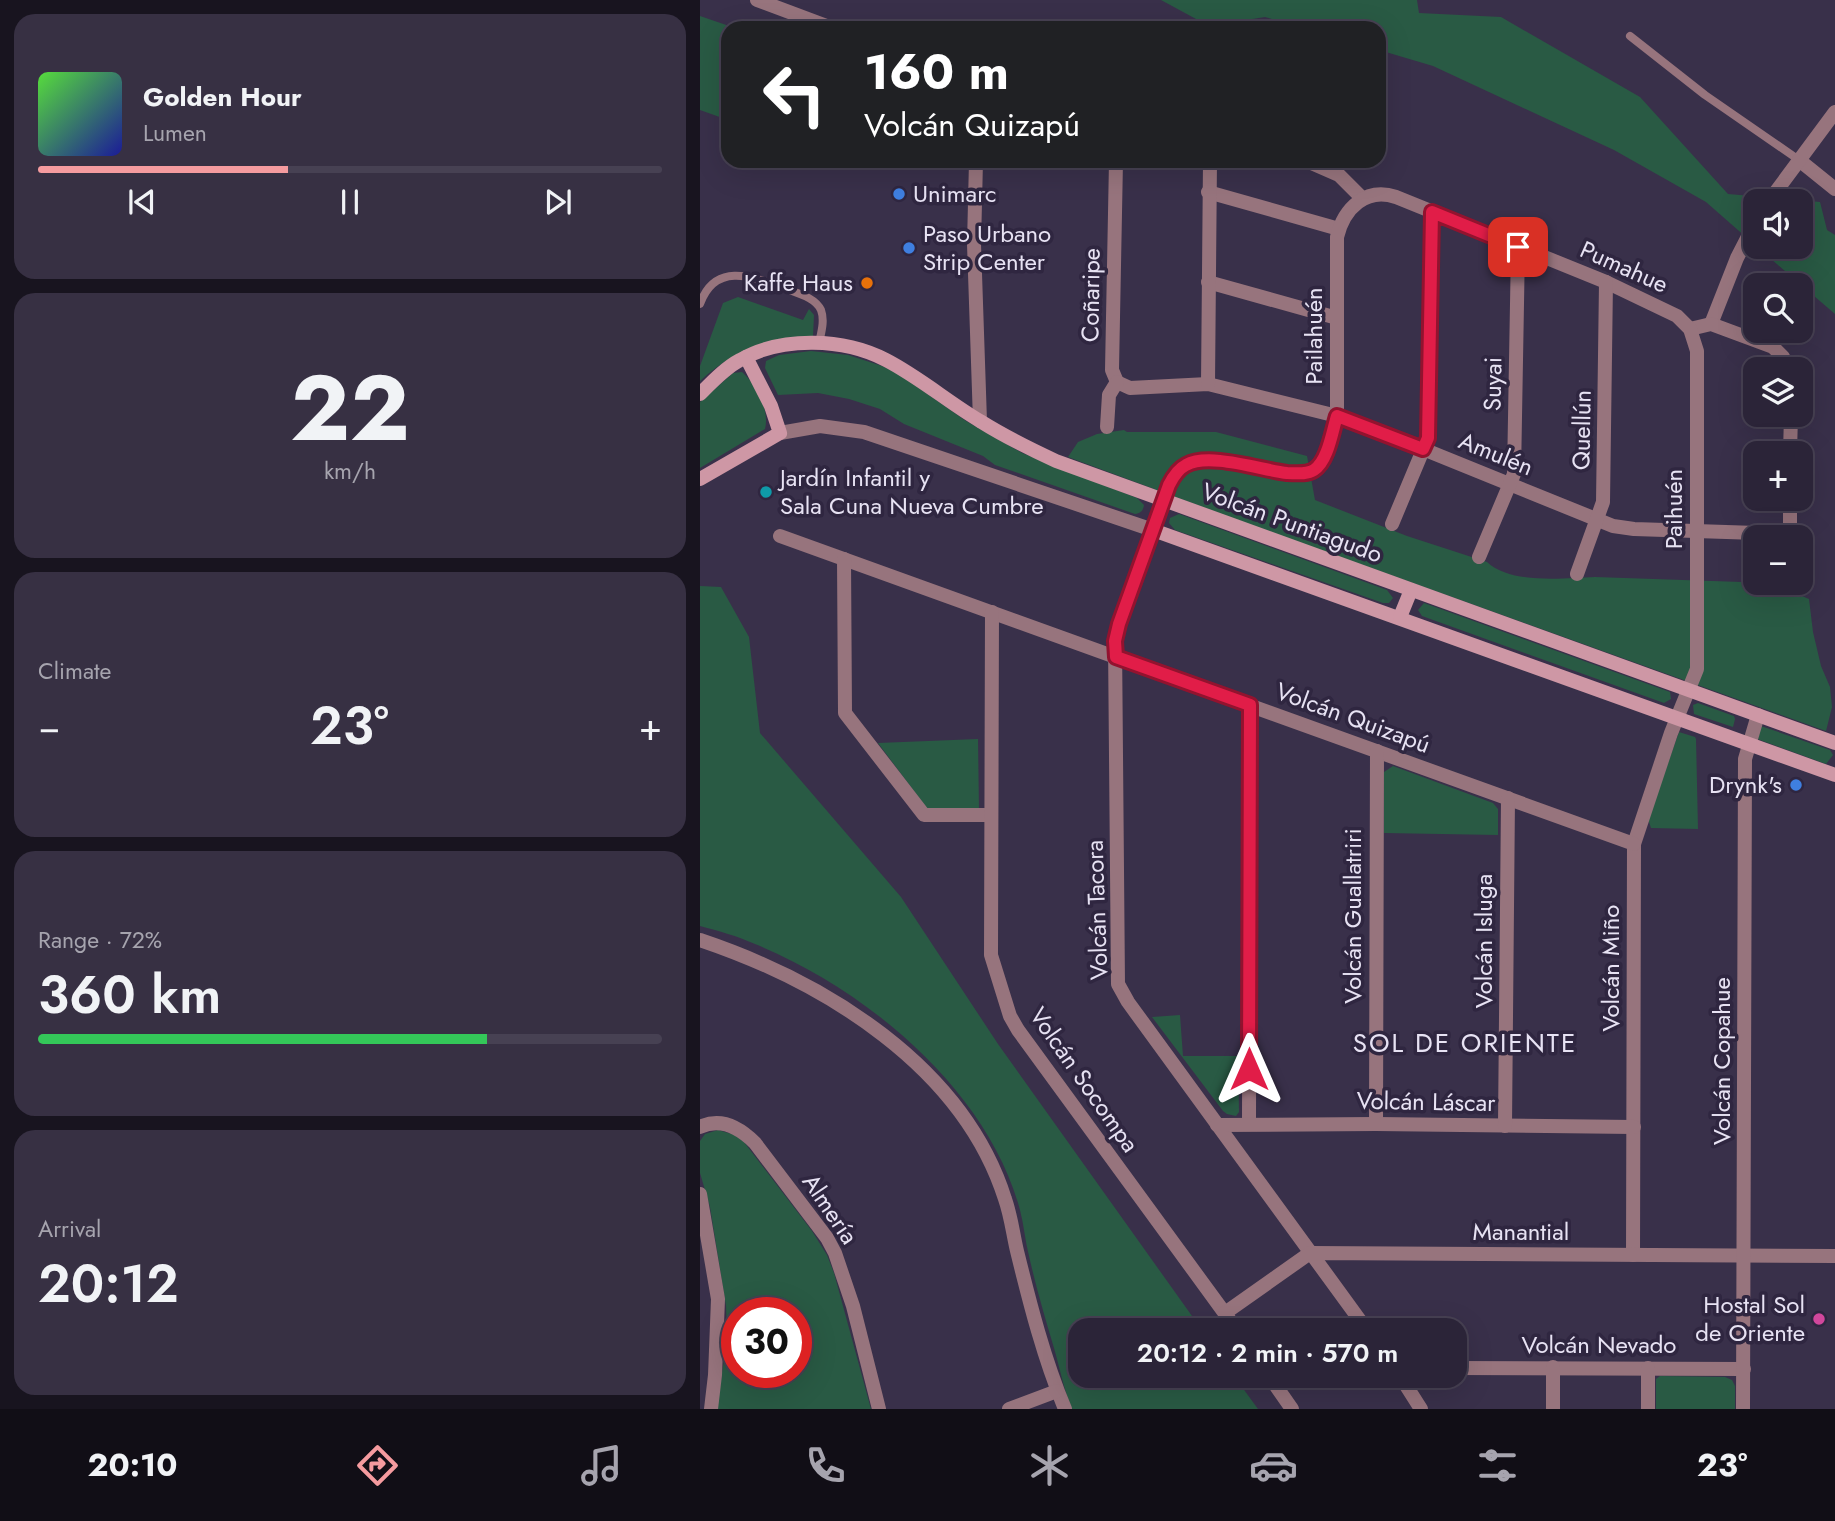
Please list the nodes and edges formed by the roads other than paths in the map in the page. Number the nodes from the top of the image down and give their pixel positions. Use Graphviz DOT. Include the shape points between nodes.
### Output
graph roads {
  1 [pos="757,0"];
  2 [pos="813,21"];
  3 [pos="1630,36"];
  4 [pos="1835,112"];
  5 [pos="1799,160"];
  6 [pos="976,168"];
  7 [pos="1116,168"];
  8 [pos="1210,168"];
  9 [pos="1323,168"];
  10 [pos="1778,189"];
  11 [pos="1835,189"];
  12 [pos="1208,192"];
  13 [pos="1362,198"];
  14 [pos="1432,212"];
  15 [pos="1339,229"];
  16 [pos="1518,247"];
  17 [pos="1743,248"];
  18 [pos="1208,282"];
  19 [pos="1606,282"];
  20 [pos="700,304"];
  21 [pos="1337,317"];
  22 [pos="1711,324"];
  23 [pos="1690,329"];
  24 [pos="819,343"];
  25 [pos="746,357"];
  26 [pos="1783,357"];
  27 [pos="1117,382"];
  28 [pos="1208,384"];
  29 [pos="700,394"];
  30 [pos="1337,416"];
  31 [pos="980,421"];
  32 [pos="1107,427"];
  33 [pos="780,433"];
  34 [pos="1423,449"];
  35 [pos="700,479"];
  36 [pos="1510,484"];
  37 [pos="1163,500"];
  38 [pos="1598,520"];
  39 [pos="1392,524"];
  40 [pos="1153,530"];
  41 [pos="1696,531"];
  42 [pos="1743,534"];
  43 [pos="780,536"];
  44 [pos="1479,557"];
  45 [pos="844,559"];
  46 [pos="1577,574"];
  47 [pos="1411,590"];
  48 [pos="992,612"];
  49 [pos="1400,617"];
  50 [pos="1116,657"];
  51 [pos="1689,690"];
  52 [pos="1250,705"];
  53 [pos="1758,715"];
  54 [pos="1677,718"];
  55 [pos="1835,743"];
  56 [pos="1748,744"];
  57 [pos="1377,751"];
  58 [pos="1835,775"];
  59 [pos="1508,798"];
  60 [pos="991,815"];
  61 [pos="1634,844"];
  62 [pos="700,940"];
  63 [pos="1249,1124"];
  64 [pos="1376,1124"];
  65 [pos="1217,1125"];
  66 [pos="1505,1126"];
  67 [pos="700,1127"];
  68 [pos="1634,1127"];
  69 [pos="700,1194"];
  70 [pos="1310,1253"];
  71 [pos="1633,1255"];
  72 [pos="1744,1256"];
  73 [pos="1835,1256"];
  74 [pos="1225,1312"];
  75 [pos="1229,1318"];
  76 [pos="1358,1318"];
  77 [pos="1553,1367"];
  78 [pos="1467,1368"];
  79 [pos="1648,1368"];
  80 [pos="1744,1369"];
  81 [pos="1277,1388"];
  82 [pos="1408,1388"];
  83 [pos="1057,1391"];
  84 [pos="710,1409"];
  85 [pos="879,1409"];
  86 [pos="1009,1409"];
  87 [pos="1065,1409"];
  88 [pos="1292,1409"];
  89 [pos="1421,1409"];
  90 [pos="1553,1409"];
  91 [pos="1648,1409"];
  92 [pos="1743,1409"];
  1 -- 2 [label="street"];
  3 -- 5 [label="lane"];
  4 -- 5 [label="street"];
  5 -- 10 [label="street"];
  5 -- 11 [label="street"];
  6 -- 31 [label="street"];
  7 -- 27 [label="street, Coñaripe" via="1112,370"];
  8 -- 12 [label="street"];
  9 -- 13 [label="street" via="1339,175"];
  12 -- 15 [label="street"];
  12 -- 18 [label="street"];
  13 -- 14 [label="street, Pumahue" via="1389,195"];
  13 -- 15 [label="street"];
  14 -- 16 [label="street, Pumahue"];
  14 -- 34 [label="street" via="1428,438"];
  15 -- 21 [label="street, Pailahuén"];
  16 -- 19 [label="street, Pumahue"];
  16 -- 36 [label="street, Suyai" via="1514,474"];
  17 -- 22 [label="street"];
  18 -- 21 [label="street"];
  18 -- 28 [label="street"];
  19 -- 23 [label="street, Pumahue" via="1677,316"];
  19 -- 38 [label="street, Quellún" via="1603,502"];
  20 -- 24 [label="lane" via="709,286 726,277 745,275 817,304 823,320"];
  21 -- 30 [label="street, Pailahuén"];
  22 -- 23 [label="street"];
  22 -- 26 [label="street" via="1773,347"];
  23 -- 41 [label="street, Paihuén" via="1697,351"];
  24 -- 25 [label="main road, Volcán Puntiagudo"];
  24 -- 31 [label="main road, Volcán Puntiagudo" via="853,348 886,360"];
  25 -- 29 [label="main road, Volcán Puntiagudo"];
  25 -- 33 [label="main road"];
  27 -- 28 [label="street, Amulén" via="1130,387"];
  27 -- 32 [label="street, Coñaripe" via="1109,395"];
  28 -- 30 [label="street, Amulén"];
  30 -- 34 [label="street, Amulén"];
  30 -- 37 [label="street, Pailahuén" via="1324,456 1310,472 1194,461 1175,474"];
  31 -- 37 [label="main road, Volcán Puntiagudo" via="1056,461"];
  33 -- 35 [label="main road"];
  33 -- 40 [label="street" via="820,426 864,432"];
  34 -- 36 [label="street, Amulén"];
  34 -- 39 [label="street"];
  36 -- 38 [label="street, Amulén"];
  36 -- 44 [label="street, Suyai"];
  37 -- 40 [label="main road, Volcán Tacora"];
  37 -- 47 [label="main road, Volcán Puntiagudo"];
  38 -- 41 [label="street, Amulén" via="1634,529"];
  38 -- 46 [label="street, Quellún"];
  40 -- 49 [label="main road"];
  40 -- 50 [label="street, Volcán Tacora" via="1119,624"];
  41 -- 42 [label="street, Amulén"];
  41 -- 51 [label="street, Paihuén" via="1698,660"];
  43 -- 45 [label="street, Volcán Quizapú"];
  45 -- 48 [label="street, Volcán Quizapú"];
  45 -- 60 [label="street" via="845,713 924,815"];
  47 -- 49 [label="main road"];
  47 -- 51 [label="main road, Volcán Puntiagudo"];
  48 -- 50 [label="street, Volcán Quizapú"];
  48 -- 60 [label="street, Volcán Socompa"];
  49 -- 54 [label="main road"];
  50 -- 52 [label="street, Volcán Quizapú"];
  50 -- 65 [label="street, Volcán Tacora" via="1118,984"];
  51 -- 53 [label="main road, Volcán Puntiagudo"];
  51 -- 54 [label="street, Volcán Miño"];
  52 -- 57 [label="street, Volcán Quizapú"];
  52 -- 63 [label="street"];
  53 -- 55 [label="main road, Volcán Puntiagudo"];
  53 -- 56 [label="street, Volcán Copahue"];
  54 -- 56 [label="main road"];
  54 -- 61 [label="street, Volcán Miño"];
  56 -- 58 [label="main road"];
  56 -- 72 [label="street, Volcán Copahue"];
  57 -- 59 [label="street, Volcán Quizapú"];
  57 -- 64 [label="street, Volcán Guallatriri"];
  59 -- 61 [label="street, Volcán Quizapú"];
  59 -- 66 [label="street, Volcán Isluga"];
  60 -- 74 [label="street, Volcán Socompa" via="991,954 1010,1016"];
  61 -- 68 [label="street, Volcán Miño"];
  62 -- 83 [label="street" via="777,971 847,1010 901,1049 952,1104 981,1146 1006,1200"];
  63 -- 64 [label="street, Volcán Láscar"];
  63 -- 65 [label="street, Volcán Láscar"];
  64 -- 66 [label="street, Volcán Láscar"];
  65 -- 70 [label="street, Volcán Tacora"];
  66 -- 68 [label="street, Volcán Láscar"];
  67 -- 85 [label="street, Almería" via="723,1124 745,1133 827,1238 845,1281"];
  68 -- 71 [label="street, Volcán Miño"];
  69 -- 84 [label="street" via="718,1298"];
  70 -- 71 [label="street, Manantial"];
  70 -- 74 [label="street"];
  70 -- 76 [label="street, Volcán Tacora"];
  71 -- 72 [label="street, Manantial"];
  72 -- 73 [label="street, Manantial"];
  72 -- 80 [label="street, Volcán Copahue"];
  74 -- 75 [label="street, Volcán Socompa"];
  77 -- 78 [label="street, Volcán Nevado"];
  77 -- 79 [label="street, Volcán Nevado"];
  77 -- 90 [label="street"];
  79 -- 80 [label="street, Volcán Nevado"];
  79 -- 91 [label="street"];
  80 -- 92 [label="street, Volcán Copahue"];
  81 -- 88 [label="street"];
  82 -- 89 [label="street"];
  83 -- 86 [label="street"];
  83 -- 87 [label="street"];
}
